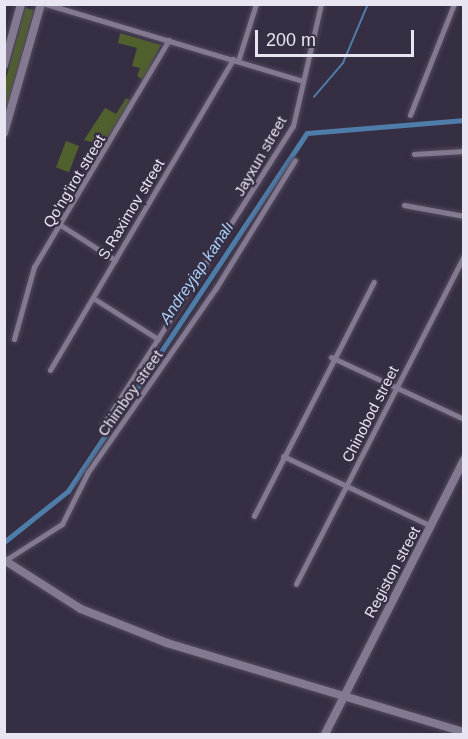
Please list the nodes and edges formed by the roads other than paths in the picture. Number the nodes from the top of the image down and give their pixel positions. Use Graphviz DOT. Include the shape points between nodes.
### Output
graph roads {
  1 [pos="21,4"];
  2 [pos="41,4"];
  3 [pos="46,4"];
  4 [pos="256,4"];
  5 [pos="321,4"];
  6 [pos="454,4"];
  7 [pos="170,40"];
  8 [pos="236,60"];
  9 [pos="4,65"];
  10 [pos="300,80"];
  11 [pos="410,115"];
  12 [pos="4,133"];
  13 [pos="464,151"];
  14 [pos="414,154"];
  15 [pos="295,160"];
  16 [pos="404,205"];
  17 [pos="464,216"];
  18 [pos="62,226"];
  19 [pos="464,255"];
  20 [pos="115,260"];
  21 [pos="374,282"];
  22 [pos="93,298"];
  23 [pos="14,339"];
  24 [pos="158,339"];
  25 [pos="331,357"];
  26 [pos="50,370"];
  27 [pos="398,386"];
  28 [pos="464,418"];
  29 [pos="103,425"];
  30 [pos="283,456"];
  31 [pos="464,460"];
  32 [pos="347,487"];
  33 [pos="254,516"];
  34 [pos="431,526"];
  35 [pos="5,561"];
  36 [pos="296,584"];
  37 [pos="342,697"];
  38 [pos="464,732"];
  39 [pos="325,735"];
  1 -- 9 [label="street"];
  2 -- 12 [label="street"];
  3 -- 7 [label="street"];
  4 -- 8 [label="street, S.Raximov street"];
  5 -- 10 [label="street, Jayxun street"];
  6 -- 11 [label="street"];
  7 -- 8 [label="street"];
  7 -- 18 [label="street, Qo'ng'irot street"];
  8 -- 10 [label="street"];
  8 -- 20 [label="street, S.Raximov street"];
  10 -- 24 [label="street, Jayxun street" via="293,126"];
  13 -- 14 [label="street"];
  15 -- 35 [label="street, Chimboy street" via="216,288 88,472 62,524"];
  16 -- 17 [label="street"];
  18 -- 20 [label="street"];
  18 -- 23 [label="street, Qo'ng'irot street" via="34,267"];
  19 -- 27 [label="street, Chinobod street"];
  20 -- 22 [label="street, S.Raximov street"];
  21 -- 25 [label="street"];
  22 -- 24 [label="street"];
  22 -- 26 [label="street, S.Raximov street"];
  24 -- 29 [label="street, Jayxun street"];
  25 -- 27 [label="street"];
  25 -- 30 [label="street"];
  27 -- 28 [label="street"];
  27 -- 32 [label="street, Chinobod street"];
  30 -- 32 [label="street"];
  30 -- 33 [label="street"];
  31 -- 34 [label="street, Registon street"];
  32 -- 34 [label="street"];
  32 -- 36 [label="street, Chinobod street"];
  34 -- 37 [label="street, Registon street"];
  35 -- 37 [label="street" via="81,609 167,643"];
  37 -- 38 [label="street"];
  37 -- 39 [label="street, Registon street"];
}
